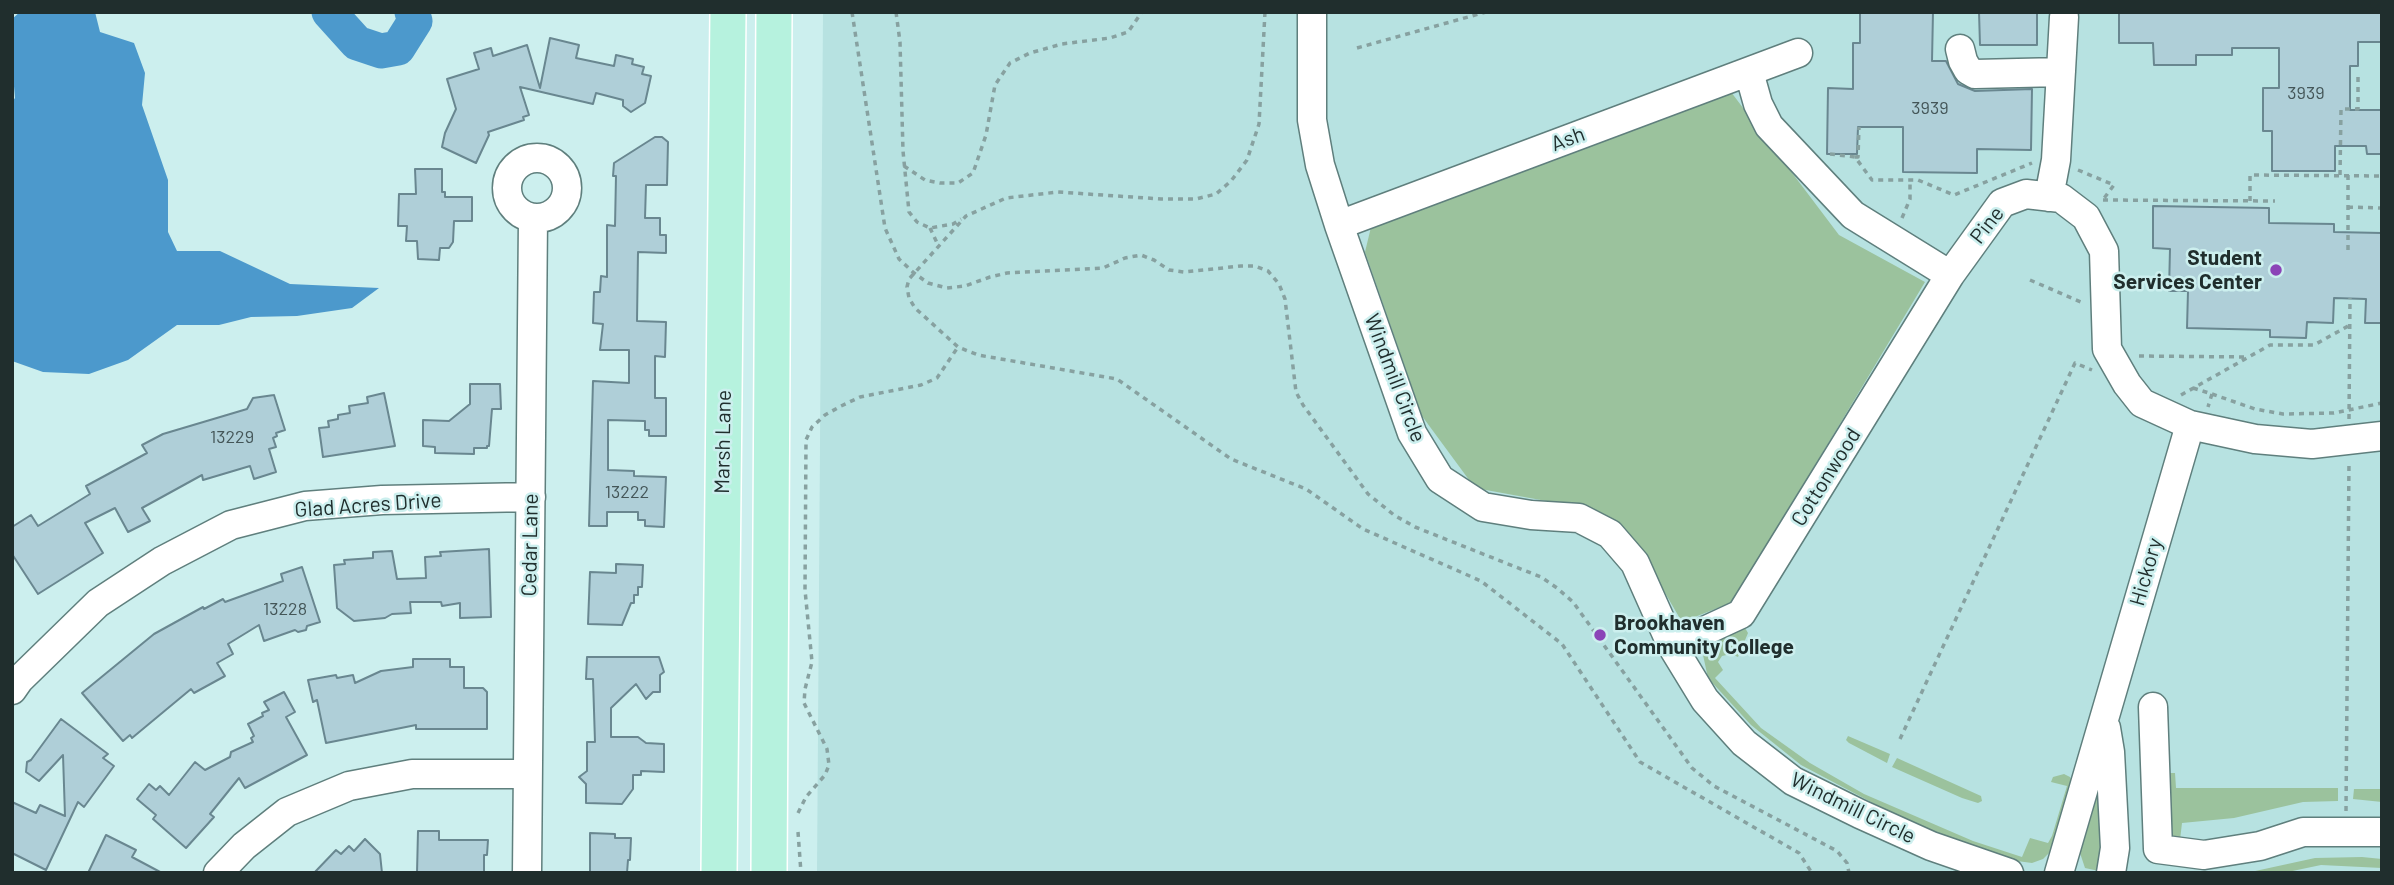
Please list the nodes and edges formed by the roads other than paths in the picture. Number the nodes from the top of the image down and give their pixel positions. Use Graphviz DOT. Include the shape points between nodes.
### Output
graph roads {
  1 [pos="728,12"];
  2 [pos="774,12"];
  3 [pos="1312,12"];
  4 [pos="2064,17"];
  5 [pos="1960,49"];
  6 [pos="1798,53"];
  7 [pos="1749,72"];
  8 [pos="2061,72"];
  9 [pos="2049,197"];
  10 [pos="533,218"];
  11 [pos="1339,225"];
  12 [pos="1950,275"];
  13 [pos="2183,414"];
  14 [pos="2382,436"];
  15 [pos="531,497"];
  16 [pos="1672,646"];
  17 [pos="12,690"];
  18 [pos="2153,706"];
  19 [pos="2104,718"];
  20 [pos="527,774"];
  21 [pos="2382,832"];
  22 [pos="1986,868"];
  23 [pos="218,873"];
  24 [pos="527,873"];
  25 [pos="719,873"];
  26 [pos="768,873"];
  27 [pos="2009,873"];
  28 [pos="2059,873"];
  29 [pos="2111,873"];
  1 -- 25 [label="main road, Marsh Lane"];
  2 -- 26 [label="main road"];
  3 -- 11 [label="street, Windmill Circle" via="1312,120"];
  4 -- 8 [label="street"];
  5 -- 8 [label="street" via="1968,70 1975,74"];
  6 -- 7 [label="street, Ash"];
  7 -- 11 [label="street, Ash"];
  7 -- 12 [label="street" via="1769,126 1853,215"];
  8 -- 9 [label="street"];
  9 -- 12 [label="street, Pine" via="2026,194 2002,203"];
  9 -- 13 [label="street, Pine" via="2061,198 2086,217 2104,251 2107,349 2114,363 2142,403"];
  10 -- 15 [label="street, Cedar Lane"];
  11 -- 16 [label="street, Windmill Circle" via="1412,433 1440,480 1483,507 1578,518 1610,534 1635,563"];
  12 -- 16 [label="street, Cottonwood" via="1741,614"];
  13 -- 14 [label="street, Pine" via="2255,439 2312,444"];
  13 -- 19 [label="street, Hickory"];
  15 -- 17 [label="street, Glad Acres Drive" via="305,506 231,525 162,561 98,603"];
  15 -- 20 [label="street, Cedar Lane"];
  16 -- 22 [label="street, Windmill Circle" via="1705,700 1744,743 1793,781"];
  18 -- 21 [label="street" via="2158,849 2204,855 2260,846 2303,832"];
  19 -- 28 [label="street, Hickory"];
  19 -- 29 [label="street, Hickory" via="2115,848"];
  20 -- 23 [label="street" via="412,774 349,786 287,812"];
  20 -- 24 [label="street, Cedar Lane"];
  22 -- 27 [label="street, Windmill Circle"];
}
